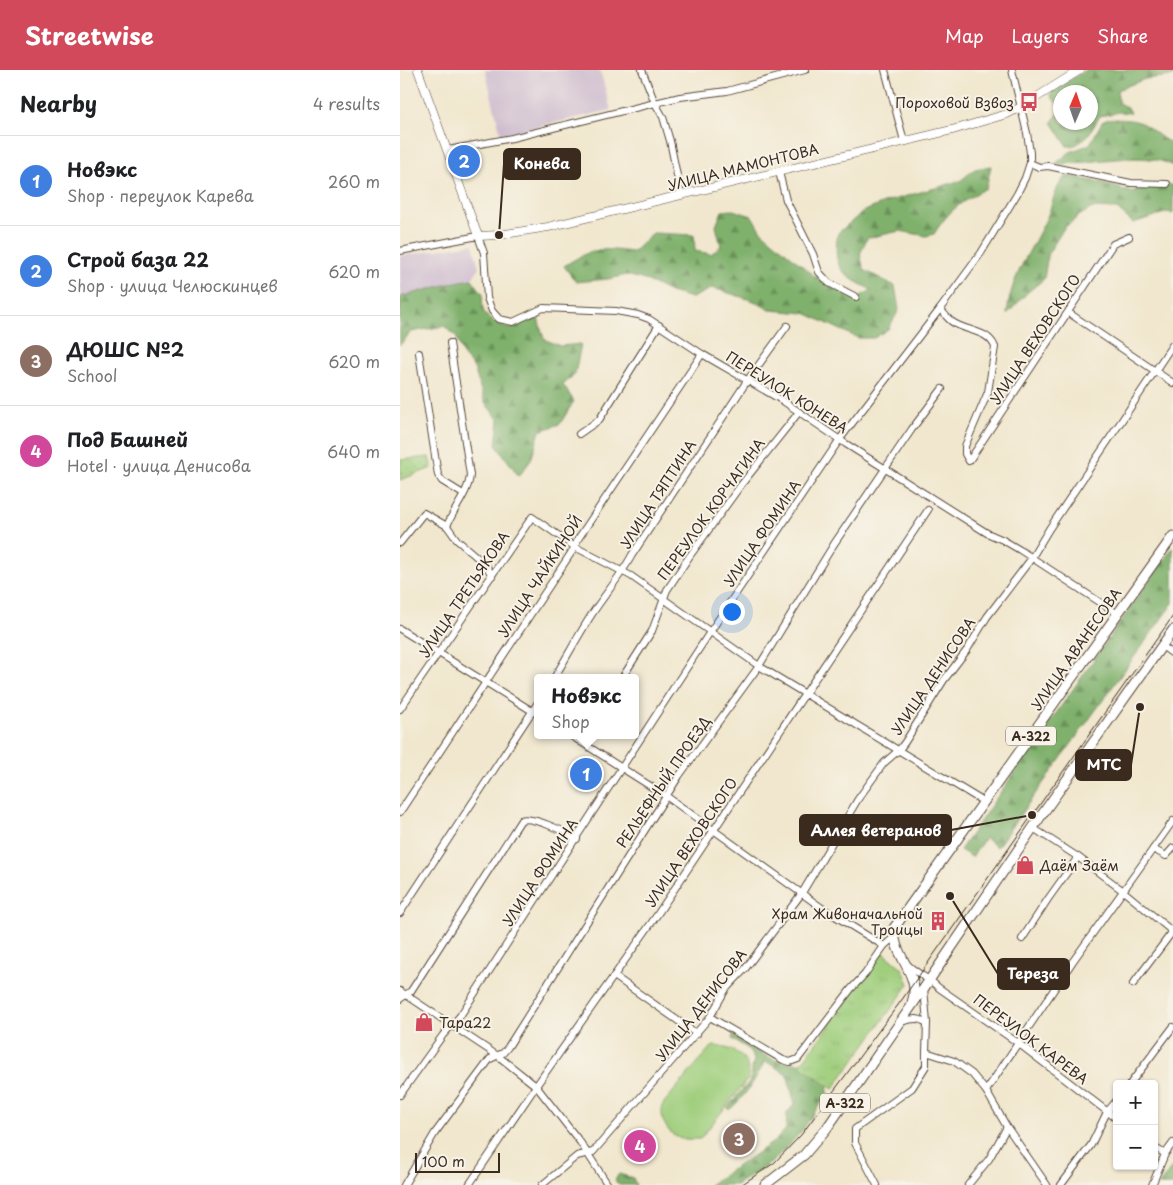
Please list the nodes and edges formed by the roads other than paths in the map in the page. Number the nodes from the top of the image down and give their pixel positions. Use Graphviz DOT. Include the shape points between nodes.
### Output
graph roads {
  1 [pos="418,70"];
  2 [pos="642,70"];
  3 [pos="805,70"];
  4 [pos="885,70"];
  5 [pos="1012,70"];
  6 [pos="1080,70"];
  7 [pos="654,103"];
  8 [pos="1021,107"];
  9 [pos="904,141"];
  10 [pos="448,150"];
  11 [pos="1030,163"];
  12 [pos="779,172"];
  13 [pos="1167,184"];
  14 [pos="681,195"];
  15 [pos="478,236"];
  16 [pos="1128,237"];
  17 [pos="400,251"];
  18 [pos="856,297"];
  19 [pos="940,309"];
  20 [pos="1069,313"];
  21 [pos="659,325"];
  22 [pos="787,326"];
  23 [pos="450,343"];
  24 [pos="1173,344"];
  25 [pos="419,353"];
  26 [pos="702,354"];
  27 [pos="1155,370"];
  28 [pos="747,381"];
  29 [pos="1173,383"];
  30 [pos="942,388"];
  31 [pos="798,412"];
  32 [pos="579,434"];
  33 [pos="840,440"];
  34 [pos="885,468"];
  35 [pos="463,494"];
  36 [pos="928,510"];
  37 [pos="447,526"];
  38 [pos="1173,536"];
  39 [pos="400,543"];
  40 [pos="575,547"];
  41 [pos="1031,559"];
  42 [pos="623,572"];
  43 [pos="492,576"];
  44 [pos="664,600"];
  45 [pos="1118,614"];
  46 [pos="400,629"];
  47 [pos="1173,630"];
  48 [pos="710,632"];
  49 [pos="1162,646"];
  50 [pos="439,654"];
  51 [pos="1173,654"];
  52 [pos="759,666"];
  53 [pos="556,674"];
  54 [pos="624,674"];
  55 [pos="486,682"];
  56 [pos="805,693"];
  57 [pos="401,706"];
  58 [pos="534,712"];
  59 [pos="534,714"];
  60 [pos="580,739"];
  61 [pos="899,750"];
  62 [pos="622,768"];
  63 [pos="666,796"];
  64 [pos="984,802"];
  65 [pos="400,812"];
  66 [pos="1173,820"];
  67 [pos="1033,828"];
  68 [pos="715,830"];
  69 [pos="577,839"];
  70 [pos="1173,848"];
  71 [pos="1153,849"];
  72 [pos="1078,857"];
  73 [pos="1122,890"];
  74 [pos="802,893"];
  75 [pos="400,913"];
  76 [pos="1173,932"];
  77 [pos="893,938"];
  78 [pos="1022,939"];
  79 [pos="884,946"];
  80 [pos="903,960"];
  81 [pos="614,976"];
  82 [pos="930,979"];
  83 [pos="1133,984"];
  84 [pos="924,988"];
  85 [pos="402,995"];
  86 [pos="911,1008"];
  87 [pos="710,1017"];
  88 [pos="901,1022"];
  89 [pos="927,1023"];
  90 [pos="452,1026"];
  91 [pos="1173,1027"];
  92 [pos="696,1034"];
  93 [pos="1018,1043"];
  94 [pos="926,1052"];
  95 [pos="498,1056"];
  96 [pos="1133,1080"];
  97 [pos="536,1086"];
  98 [pos="986,1091"];
  99 [pos="400,1095"];
  100 [pos="1113,1105"];
  101 [pos="1107,1112"];
  102 [pos="1113,1117"];
  103 [pos="1007,1127"];
  104 [pos="1173,1143"];
  105 [pos="1158,1150"];
  106 [pos="587,1152"];
  107 [pos="1165,1154"];
  108 [pos="404,1185"];
  109 [pos="469,1185"];
  110 [pos="542,1185"];
  111 [pos="608,1185"];
  112 [pos="764,1185"];
  113 [pos="877,1185"];
  114 [pos="968,1185"];
  115 [pos="1047,1185"];
  116 [pos="1061,1185"];
  117 [pos="1152,1185"];
  1 -- 10 [label="main road"];
  2 -- 7 [label="street"];
  3 -- 7 [label="street" via="727,91"];
  4 -- 9 [label="street"];
  5 -- 8 [label="street"];
  6 -- 8 [label="main road, УЛИЦА МАМОНТОВА"];
  7 -- 10 [label="street" via="512,138"];
  7 -- 14 [label="street" via="663,117"];
  8 -- 9 [label="main road, УЛИЦА МАМОНТОВА" via="987,120"];
  8 -- 11 [label="street"];
  9 -- 12 [label="main road, УЛИЦА МАМОНТОВА"];
  10 -- 15 [label="main road"];
  11 -- 13 [label="street" via="1131,183"];
  11 -- 19 [label="street, УЛИЦА ФОМИНА" via="1018,194 992,237"];
  12 -- 14 [label="main road, УЛИЦА МАМОНТОВА"];
  12 -- 18 [label="street" via="786,200 819,272 829,283"];
  14 -- 15 [label="main road, УЛИЦА МАМОНТОВА" via="548,227"];
  15 -- 17 [label="street, УЛИЦА МАМОНТОВА"];
  15 -- 21 [label="street, ПЕРЕУЛОК КОНЕВА" via="484,254 487,298 499,319 513,322 543,308 572,308 628,313"];
  16 -- 20 [label="street, УЛИЦА ВЕХОВСКОГО" via="1113,244"];
  19 -- 20 [label="street, УЛИЦА ВЕХОВСКОГО" via="952,321 987,336 995,347 988,392 966,446 965,454 969,461"];
  19 -- 33 [label="street, УЛИЦА ФОМИНА"];
  20 -- 27 [label="street"];
  21 -- 26 [label="street, ПЕРЕУЛОК КОНЕВА"];
  21 -- 32 [label="street" via="599,420"];
  22 -- 28 [label="street, УЛИЦА ТЯПТИНА"];
  23 -- 35 [label="street" via="470,475"];
  24 -- 27 [label="street, УЛИЦА ДЕНИСОВА"];
  25 -- 35 [label="street" via="438,475"];
  26 -- 28 [label="street, ПЕРЕУЛОК КОНЕВА"];
  26 -- 40 [label="street, УЛИЦА ЧАЙКИНОЙ"];
  27 -- 29 [label="street"];
  27 -- 41 [label="street, УЛИЦА ДЕНИСОВА"];
  28 -- 31 [label="street, ПЕРЕУЛОК КОНЕВА"];
  28 -- 42 [label="street, УЛИЦА ТЯПТИНА"];
  30 -- 34 [label="street, РЕЛЬЕФНЫЙ ПРОЕЗД"];
  31 -- 33 [label="street, ПЕРЕУЛОК КОНЕВА"];
  31 -- 44 [label="street, ПЕРЕУЛОК КОРЧАГИНА" via="689,557"];
  33 -- 34 [label="street, ПЕРЕУЛОК КОНЕВА"];
  33 -- 48 [label="street, УЛИЦА ФОМИНА"];
  34 -- 41 [label="street, ПЕРЕУЛОК КОНЕВА"];
  34 -- 52 [label="street, РЕЛЬЕФНЫЙ ПРОЕЗД"];
  35 -- 37 [label="street"];
  36 -- 56 [label="street, УЛИЦА ВЕХОВСКОГО"];
  37 -- 39 [label="street" via="424,513"];
  37 -- 43 [label="street"];
  38 -- 45 [label="highway, УЛИЦА АВАНЕСОВА / А-322"];
  40 -- 42 [label="street"];
  40 -- 43 [label="street, УЛИЦА ТРЕТЬЯКОВА" via="532,517"];
  40 -- 55 [label="street, УЛИЦА ЧАЙКИНОЙ"];
  41 -- 45 [label="street, ПЕРЕУЛОК КОНЕВА"];
  41 -- 61 [label="street, УЛИЦА ДЕНИСОВА" via="987,617"];
  42 -- 44 [label="street"];
  42 -- 53 [label="street, УЛИЦА ТЯПТИНА" via="592,614"];
  43 -- 50 [label="street, УЛИЦА ТРЕТЬЯКОВА"];
  44 -- 48 [label="street"];
  44 -- 54 [label="street, ПЕРЕУЛОК КОРЧАГИНА" via="652,630"];
  45 -- 64 [label="highway, УЛИЦА АВАНЕСОВА / А-322"];
  46 -- 50 [label="street"];
  47 -- 49 [label="highway, А-322"];
  48 -- 52 [label="street"];
  48 -- 62 [label="street, УЛИЦА ФОМИНА"];
  49 -- 51 [label="street"];
  49 -- 67 [label="highway, А-322"];
  50 -- 55 [label="street"];
  50 -- 57 [label="street, УЛИЦА ТРЕТЬЯКОВА"];
  52 -- 56 [label="street"];
  52 -- 63 [label="street, РЕЛЬЕФНЫЙ ПРОЕЗД"];
  55 -- 58 [label="street"];
  55 -- 65 [label="street, УЛИЦА ЧАЙКИНОЙ"];
  56 -- 61 [label="street"];
  56 -- 68 [label="street, УЛИЦА ВЕХОВСКОГО"];
  59 -- 75 [label="street"];
  60 -- 62 [label="street"];
  61 -- 64 [label="street"];
  61 -- 74 [label="street, УЛИЦА ДЕНИСОВА" via="884,763 858,799"];
  62 -- 63 [label="street"];
  62 -- 69 [label="street, УЛИЦА ФОМИНА"];
  63 -- 68 [label="street"];
  63 -- 95 [label="street, РЕЛЬЕФНЫЙ ПРОЕЗД" via="508,1047"];
  64 -- 77 [label="highway, УЛИЦА АВАНЕСОВА / А-322" via="900,918"];
  66 -- 71 [label="street"];
  67 -- 72 [label="street"];
  67 -- 82 [label="highway, А-322"];
  68 -- 74 [label="street"];
  68 -- 81 [label="street, УЛИЦА ВЕХОВСКОГО"];
  69 -- 85 [label="street" via="551,826 521,820 411,991"];
  69 -- 90 [label="street, УЛИЦА ФОМИНА"];
  70 -- 71 [label="street" via="1166,856"];
  71 -- 73 [label="street"];
  72 -- 73 [label="street"];
  72 -- 78 [label="street"];
  73 -- 76 [label="street"];
  73 -- 93 [label="street"];
  74 -- 79 [label="street"];
  74 -- 87 [label="street, УЛИЦА ДЕНИСОВА" via="726,989"];
  76 -- 83 [label="street"];
  77 -- 79 [label="street"];
  77 -- 80 [label="highway, А-322"];
  79 -- 87 [label="street" via="798,1060 784,1060"];
  80 -- 82 [label="street, ПЕРЕУЛОК КАРЕВА" via="919,975"];
  80 -- 86 [label="highway, А-322" via="914,982"];
  81 -- 92 [label="street"];
  81 -- 97 [label="street, УЛИЦА ВЕХОВСКОГО"];
  82 -- 84 [label="highway, А-322"];
  82 -- 93 [label="street, ПЕРЕУЛОК КАРЕВА"];
  84 -- 86 [label="highway, А-322"];
  84 -- 89 [label="street"];
  85 -- 90 [label="street"];
  86 -- 88 [label="highway, А-322"];
  87 -- 92 [label="street, УЛИЦА ДЕНИСОВА"];
  88 -- 89 [label="street" via="913,1018"];
  88 -- 112 [label="highway, А-322" via="815,1143 796,1162"];
  89 -- 94 [label="street"];
  90 -- 95 [label="street"];
  90 -- 99 [label="street, УЛИЦА ФОМИНА"];
  91 -- 96 [label="street"];
  92 -- 106 [label="street, УЛИЦА ДЕНИСОВА" via="594,1152"];
  93 -- 98 [label="street"];
  93 -- 101 [label="street, ПЕРЕУЛОК КАРЕВА"];
  94 -- 98 [label="street" via="954,1061 972,1074"];
  94 -- 113 [label="street" via="926,1066 912,1088 855,1128 855,1143"];
  95 -- 97 [label="street"];
  95 -- 108 [label="street, РЕЛЬЕФНЫЙ ПРОЕЗД" via="490,1059 441,1126"];
  97 -- 106 [label="street"];
  97 -- 109 [label="street, УЛИЦА ВЕХОВСКОГО"];
  98 -- 103 [label="street"];
  100 -- 101 [label="street"];
  101 -- 102 [label="street, ПЕРЕУЛОК КАРЕВА"];
  101 -- 116 [label="street" via="1091,1145"];
  103 -- 114 [label="street"];
  103 -- 115 [label="street"];
  104 -- 107 [label="street"];
  105 -- 107 [label="street"];
  106 -- 110 [label="street, УЛИЦА ДЕНИСОВА" via="577,1156"];
  106 -- 111 [label="street"];
  107 -- 117 [label="street"];
}
